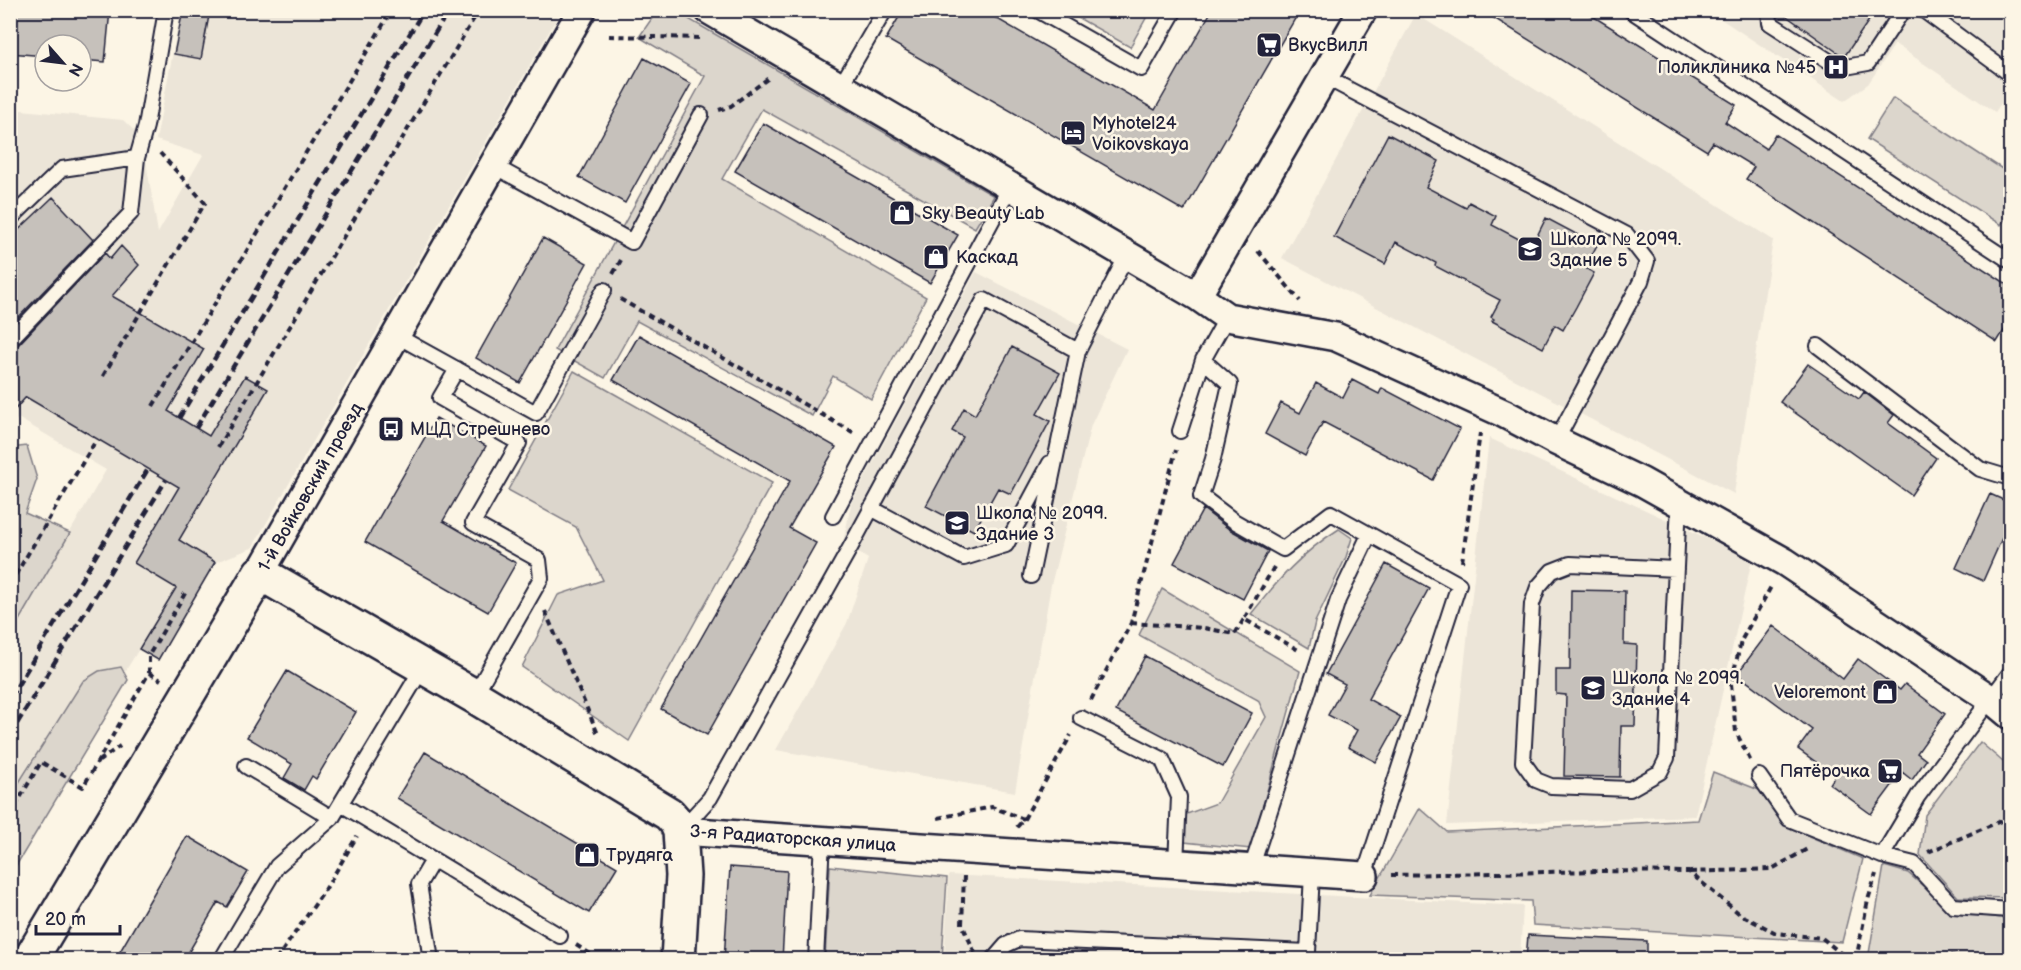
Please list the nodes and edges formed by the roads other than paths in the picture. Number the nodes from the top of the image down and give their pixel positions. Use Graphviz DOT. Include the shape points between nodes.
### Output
graph roads {
  1 [pos="166,10"];
  2 [pos="582,10"];
  3 [pos="709,10"];
  4 [pos="885,10"];
  5 [pos="1037,10"];
  6 [pos="1175,10"];
  7 [pos="1363,10"];
  8 [pos="1630,10"];
  9 [pos="1769,10"];
  10 [pos="1903,10"];
  11 [pos="1923,10"];
  12 [pos="2010,64"];
  13 [pos="1325,77"];
  14 [pos="840,87"];
  15 [pos="701,115"];
  16 [pos="137,158"];
  17 [pos="494,166"];
  18 [pos="1010,187"];
  19 [pos="11,218"];
  20 [pos="1127,255"];
  21 [pos="2010,261"];
  22 [pos="604,290"];
  23 [pos="1197,296"];
  24 [pos="1227,317"];
  25 [pos="397,336"];
  26 [pos="10,340"];
  27 [pos="1818,346"];
  28 [pos="1078,351"];
  29 [pos="1203,360"];
  30 [pos="457,369"];
  31 [pos="1180,432"];
  32 [pos="1556,441"];
  33 [pos="1057,451"];
  34 [pos="2010,478"];
  35 [pos="1679,503"];
  36 [pos="871,508"];
  37 [pos="833,516"];
  38 [pos="1369,535"];
  39 [pos="1676,569"];
  40 [pos="260,573"];
  41 [pos="1031,576"];
  42 [pos="423,667"];
  43 [pos="2010,673"];
  44 [pos="474,696"];
  45 [pos="2001,708"];
  46 [pos="1081,718"];
  47 [pos="246,766"];
  48 [pos="1759,776"];
  49 [pos="340,804"];
  50 [pos="332,818"];
  51 [pos="680,831"];
  52 [pos="822,840"];
  53 [pos="1881,856"];
  54 [pos="433,860"];
  55 [pos="1176,864"];
  56 [pos="1251,869"];
  57 [pos="1312,873"];
  58 [pos="1364,876"];
  59 [pos="2010,910"];
  60 [pos="560,936"];
  61 [pos="1306,956"];
  62 [pos="30,960"];
  63 [pos="221,960"];
  64 [pos="431,960"];
  65 [pos="678,960"];
  66 [pos="816,960"];
  67 [pos="993,960"];
  1 -- 16 [label="lane"];
  2 -- 17 [label="street, 1-й Войковский проезд"];
  3 -- 14 [label="street"];
  4 -- 14 [label="lane"];
  5 -- 6 [label="lane" via="1141,69"];
  7 -- 13 [label="street"];
  8 -- 21 [label="lane"];
  9 -- 10 [label="lane" via="1770,23 1840,68 1868,63"];
  11 -- 12 [label="lane" via="2006,71"];
  13 -- 23 [label="street"];
  13 -- 32 [label="lane" via="1627,235 1647,261 1641,280"];
  14 -- 18 [label="street"];
  15 -- 17 [label="lane" via="632,242"];
  16 -- 19 [label="lane" via="62,169"];
  16 -- 26 [label="lane" via="131,213"];
  17 -- 25 [label="street, 1-й Войковский проезд"];
  18 -- 20 [label="street"];
  18 -- 37 [label="lane"];
  20 -- 23 [label="street"];
  20 -- 28 [label="lane"];
  22 -- 30 [label="lane" via="536,413"];
  23 -- 24 [label="street"];
  24 -- 29 [label="lane"];
  24 -- 32 [label="street" via="1336,337"];
  25 -- 30 [label="lane"];
  25 -- 40 [label="street, 1-й Войковский проезд"];
  27 -- 34 [label="lane" via="1980,469"];
  28 -- 33 [label="lane"];
  28 -- 36 [label="lane" via="984,300"];
  29 -- 31 [label="lane"];
  29 -- 38 [label="lane" via="1230,384 1201,496 1234,521 1283,549 1332,513"];
  30 -- 44 [label="lane" via="440,399 519,442 473,523 538,560 542,578"];
  32 -- 35 [label="street"];
  33 -- 36 [label="lane" via="1006,545 985,552 964,558"];
  33 -- 41 [label="lane"];
  35 -- 39 [label="lane"];
  35 -- 45 [label="street" via="1785,562"];
  36 -- 51 [label="lane" via="710,798"];
  38 -- 56 [label="lane" via="1338,600"];
  38 -- 58 [label="lane" via="1459,584"];
  39 -- 39 [label="lane" via="1667,758 1660,772 1630,789 1551,786 1536,780 1523,762 1532,604 1538,587 1552,571 1570,564"];
  40 -- 42 [label="street, 3-я Радиаторская улица"];
  40 -- 62 [label="street, 1-й Войковский проезд"];
  42 -- 44 [label="street, 3-я Радиаторская улица"];
  42 -- 49 [label="lane"];
  43 -- 45 [label="lane"];
  44 -- 51 [label="street, 3-я Радиаторская улица" via="660,807"];
  45 -- 53 [label="lane" via="1918,796"];
  46 -- 55 [label="lane" via="1162,759 1179,797"];
  47 -- 50 [label="lane"];
  48 -- 53 [label="lane" via="1789,819"];
  49 -- 50 [label="lane"];
  49 -- 54 [label="lane"];
  50 -- 63 [label="lane" via="277,866"];
  51 -- 52 [label="street, 3-я Радиаторская улица"];
  51 -- 65 [label="street" via="683,876"];
  52 -- 55 [label="street, 3-я Радиаторская улица"];
  52 -- 66 [label="lane"];
  53 -- 59 [label="lane" via="1914,864 1953,906"];
  54 -- 60 [label="lane"];
  54 -- 64 [label="lane" via="419,884"];
  55 -- 56 [label="street, 3-я Радиаторская улица"];
  56 -- 57 [label="street, 3-я Радиаторская улица"];
  57 -- 58 [label="street, 3-я Радиаторская улица"];
  57 -- 61 [label="lane"];
  61 -- 67 [label="lane" via="1019,939 1006,945"];
}
